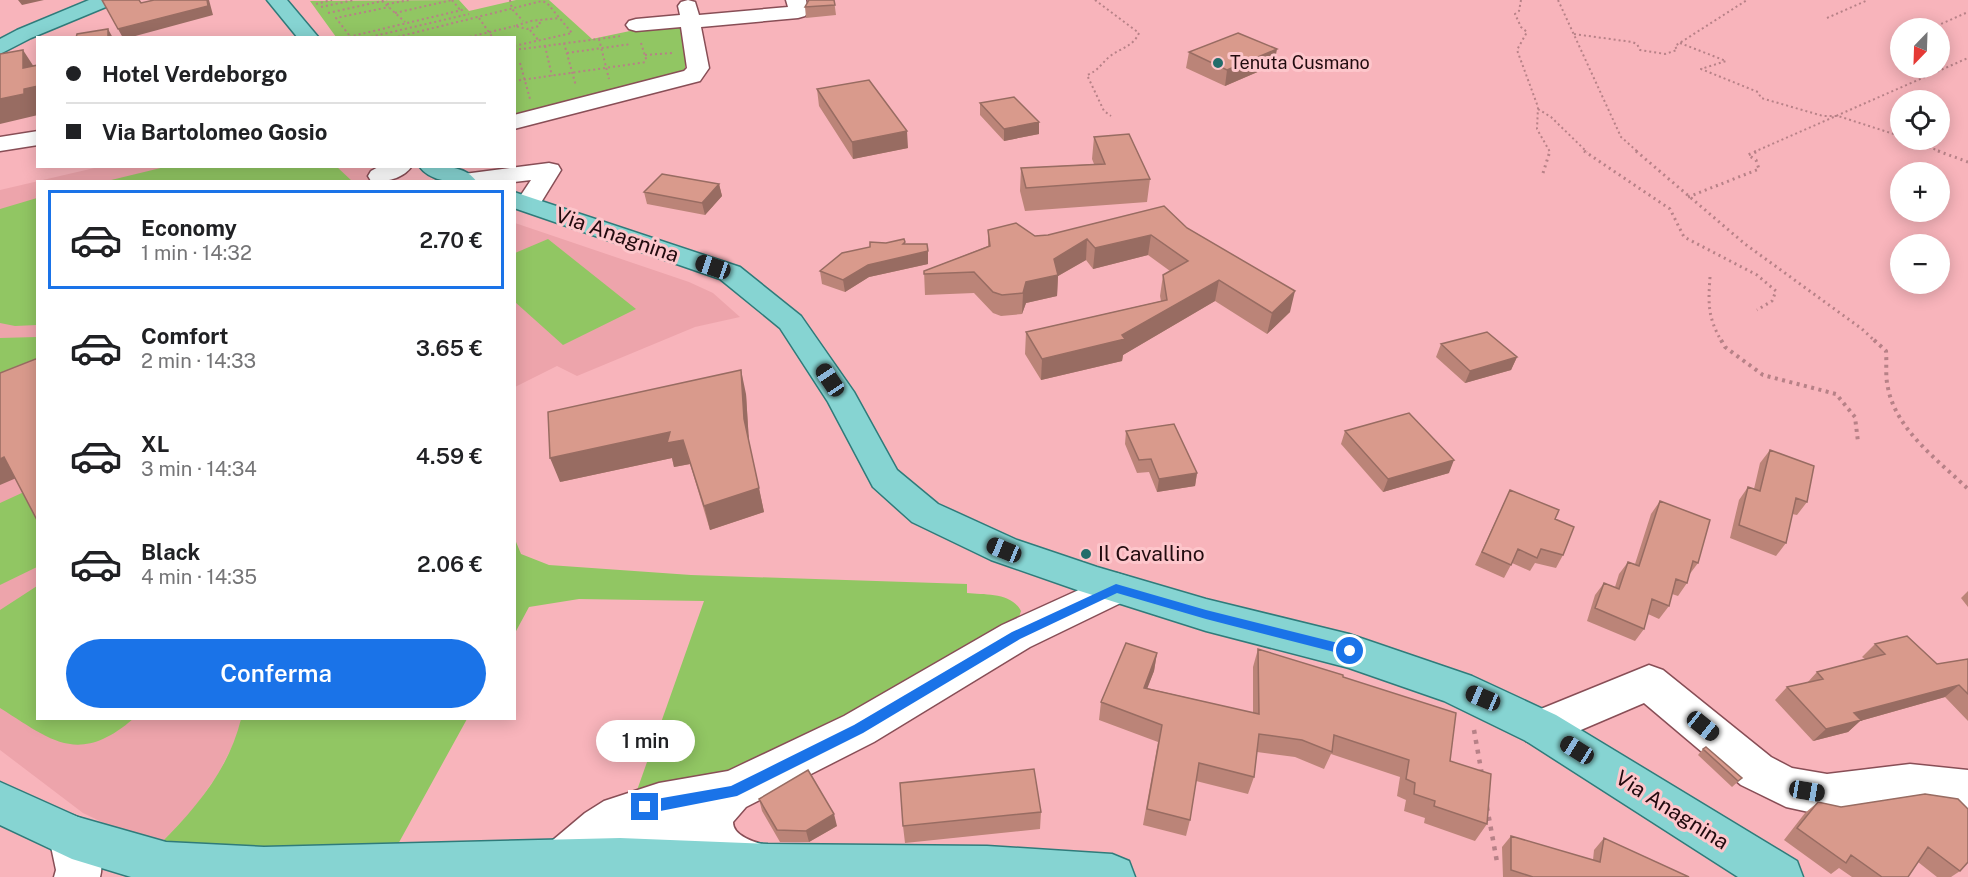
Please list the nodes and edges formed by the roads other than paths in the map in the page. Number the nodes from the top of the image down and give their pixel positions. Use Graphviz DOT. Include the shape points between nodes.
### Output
graph roads {
  1 [pos="106,0"];
  2 [pos="277,0"];
  3 [pos="796,0"];
  4 [pos="689,13"];
  5 [pos="632,32"];
  6 [pos="307,36"];
  7 [pos="0,48"];
  8 [pos="516,121"];
  9 [pos="36,129"];
  10 [pos="0,135"];
  11 [pos="36,138"];
  12 [pos="0,144"];
  13 [pos="435,168"];
  14 [pos="462,180"];
  15 [pos="472,180"];
  16 [pos="521,201"];
  17 [pos="1116,588"];
  18 [pos="1541,728"];
  19 [pos="733,791"];
  20 [pos="1968,791"];
  21 [pos="0,803"];
  22 [pos="75,857"];
  23 [pos="562,861"];
  24 [pos="620,861"];
  25 [pos="770,872"];
  26 [pos="250,874"];
  27 [pos="1112,877"];
  28 [pos="1780,877"];
  1 -- 7 [label="main road"];
  2 -- 6 [label="main road"];
  3 -- 4 [label="street" via="798,12 718,21"];
  4 -- 5 [label="street"];
  4 -- 8 [label="street" via="698,68 693,75"];
  9 -- 10 [label="street"];
  11 -- 12 [label="street"];
  13 -- 14 [label="main road"];
  15 -- 16 [label="street" via="549,170"];
  16 -- 17 [label="main road, Via Anagnina" via="730,273 791,322 843,400 885,478 925,513 1004,550"];
  17 -- 18 [label="main road, Via Anagnina" via="1412,671 1483,698"];
  17 -- 19 [label="street" via="1016,636 842,738"];
  18 -- 20 [label="street" via="1651,682 1756,771 1786,787 1827,795 1910,784"];
  18 -- 28 [label="main road, Via Anagnina"];
  19 -- 23 [label="street" via="659,804 620,816"];
  19 -- 24 [label="street"];
  19 -- 25 [label="street" via="715,810 709,827 715,843 735,860"];
  21 -- 22 [label="main road"];
  22 -- 26 [label="main road"];
  23 -- 24 [label="main road"];
  23 -- 26 [label="main road"];
  24 -- 25 [label="main road"];
  25 -- 27 [label="main road" via="987,869"];
}
